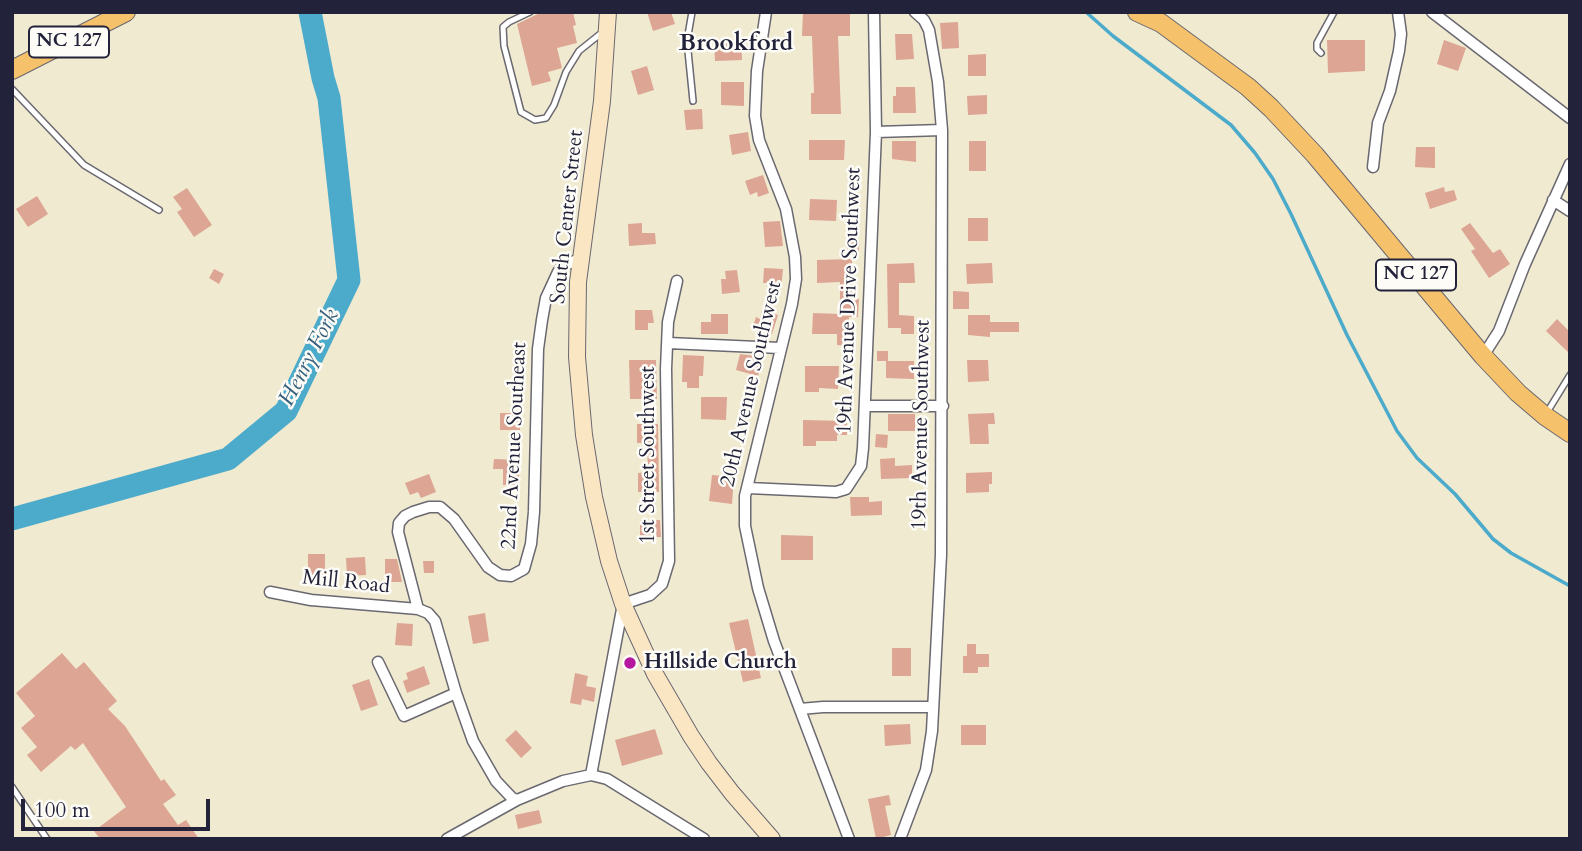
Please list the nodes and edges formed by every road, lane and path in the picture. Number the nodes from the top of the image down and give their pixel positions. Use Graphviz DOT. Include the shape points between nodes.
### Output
graph roads {
  1 [pos="126,12"];
  2 [pos="530,12"];
  3 [pos="692,12"];
  4 [pos="766,12"];
  5 [pos="874,12"];
  6 [pos="915,12"];
  7 [pos="1137,12"];
  8 [pos="1334,12"];
  9 [pos="1398,12"];
  10 [pos="1432,12"];
  11 [pos="608,20"];
  12 [pos="1321,53"];
  13 [pos="12,70"];
  14 [pos="12,89"];
  15 [pos="694,101"];
  16 [pos="1570,118"];
  17 [pos="942,130"];
  18 [pos="876,132"];
  19 [pos="1570,164"];
  20 [pos="1373,167"];
  21 [pos="1553,200"];
  22 [pos="159,210"];
  23 [pos="1570,211"];
  24 [pos="580,259"];
  25 [pos="677,281"];
  26 [pos="668,343"];
  27 [pos="780,348"];
  28 [pos="1483,356"];
  29 [pos="1570,375"];
  30 [pos="865,406"];
  31 [pos="943,406"];
  32 [pos="1545,416"];
  33 [pos="1570,433"];
  34 [pos="748,488"];
  35 [pos="270,592"];
  36 [pos="623,604"];
  37 [pos="418,609"];
  38 [pos="378,662"];
  39 [pos="456,693"];
  40 [pos="933,707"];
  41 [pos="800,709"];
  42 [pos="591,775"];
  43 [pos="12,787"];
  44 [pos="517,800"];
  45 [pos="47,839"];
  46 [pos="447,839"];
  47 [pos="704,839"];
  48 [pos="772,839"];
  49 [pos="849,839"];
  50 [pos="900,839"];
  1 -- 13 [label="main road, NC 127"];
  2 -- 11 [label="lane" via="503,27 521,112 535,120 546,118 565,72"];
  3 -- 15 [label="lane" via="687,41"];
  4 -- 27 [label="street, 20th Avenue Southwest" via="755,116 786,209 796,279"];
  5 -- 18 [label="street, 19th Avenue Drive Southwest"];
  6 -- 17 [label="street, 19th Avenue Southwest" via="929,30"];
  7 -- 28 [label="main road, NC 127" via="1173,31 1271,108"];
  8 -- 12 [label="lane" via="1317,43"];
  9 -- 20 [label="street" via="1399,51 1378,123"];
  10 -- 16 [label="street"];
  11 -- 24 [label="street, South Center Street" via="603,102"];
  14 -- 22 [label="lane" via="84,164"];
  17 -- 18 [label="street"];
  17 -- 31 [label="street, 19th Avenue Southwest"];
  18 -- 30 [label="street, 19th Avenue Drive Southwest"];
  19 -- 21 [label="street"];
  21 -- 23 [label="street"];
  21 -- 28 [label="street" via="1499,331"];
  24 -- 36 [label="street, South Center Street" via="577,357 584,435 601,529"];
  24 -- 37 [label="street, 22nd Avenue Southeast" via="558,272 542,320 534,512 527,562 517,575 500,575 488,567 440,507 413,512 399,523 398,532"];
  25 -- 26 [label="street, 1st Street Southwest"];
  26 -- 27 [label="street"];
  26 -- 36 [label="street, 1st Street Southwest" via="669,561 662,584 650,595"];
  27 -- 34 [label="street, 20th Avenue Southwest"];
  28 -- 32 [label="main road, NC 127"];
  29 -- 32 [label="lane"];
  30 -- 31 [label="street"];
  30 -- 34 [label="street, 19th Avenue Drive Southwest" via="861,467 846,489"];
  31 -- 40 [label="street, 19th Avenue Southwest"];
  32 -- 33 [label="main road, NC 127"];
  34 -- 41 [label="street, 20th Avenue Southwest" via="745,526 755,576"];
  35 -- 37 [label="street, Mill Road"];
  36 -- 42 [label="street"];
  36 -- 48 [label="street, South Center Street" via="691,736"];
  37 -- 39 [label="street, 22nd Avenue Southeast" via="435,621"];
  38 -- 39 [label="street" via="404,716"];
  39 -- 44 [label="street, 22nd Avenue Southeast" via="482,757 504,790"];
  40 -- 41 [label="street"];
  40 -- 50 [label="street, 19th Avenue Southwest" via="926,770"];
  41 -- 49 [label="street, 20th Avenue Southwest"];
  42 -- 44 [label="street"];
  42 -- 47 [label="street" via="607,779"];
  43 -- 45 [label="lane"];
  44 -- 46 [label="street"];
}
